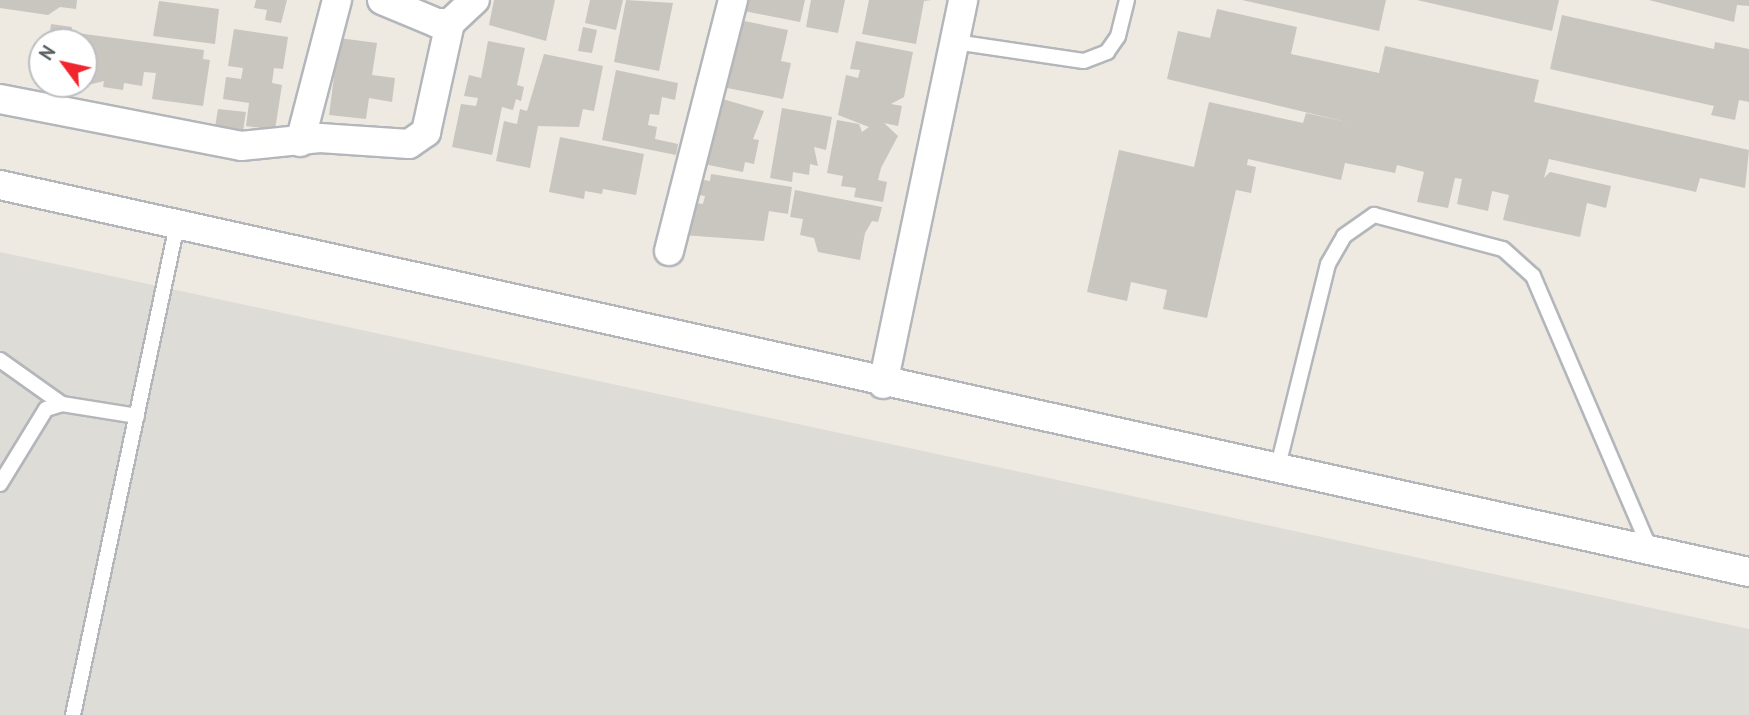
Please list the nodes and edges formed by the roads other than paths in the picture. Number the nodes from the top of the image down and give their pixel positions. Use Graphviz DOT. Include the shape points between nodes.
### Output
graph roads {
  1 [pos="337,0"];
  2 [pos="382,0"];
  3 [pos="475,0"];
  4 [pos="733,0"];
  5 [pos="963,0"];
  6 [pos="1127,0"];
  7 [pos="450,23"];
  8 [pos="955,42"];
  9 [pos="0,99"];
  10 [pos="300,142"];
  11 [pos="0,185"];
  12 [pos="177,225"];
  13 [pos="669,251"];
  14 [pos="0,360"];
  15 [pos="883,384"];
  16 [pos="62,404"];
  17 [pos="137,416"];
  18 [pos="1277,470"];
  19 [pos="0,484"];
  20 [pos="1651,551"];
  21 [pos="1749,572"];
  22 [pos="73,715"];
  1 -- 10 [label="street"];
  2 -- 7 [label="street"];
  3 -- 7 [label="street"];
  4 -- 13 [label="street"];
  5 -- 8 [label="street"];
  6 -- 8 [label="lane" via="1112,44 1084,61"];
  7 -- 10 [label="street" via="418,142"];
  8 -- 15 [label="street"];
  9 -- 10 [label="street" via="241,146"];
  11 -- 12 [label="street"];
  12 -- 15 [label="street"];
  12 -- 17 [label="lane"];
  14 -- 16 [label="lane"];
  15 -- 18 [label="street"];
  16 -- 17 [label="lane"];
  16 -- 19 [label="lane" via="46,409"];
  17 -- 22 [label="lane"];
  18 -- 20 [label="street"];
  18 -- 20 [label="lane" via="1328,264 1343,236 1374,215 1503,249 1533,276"];
  20 -- 21 [label="street"];
}
